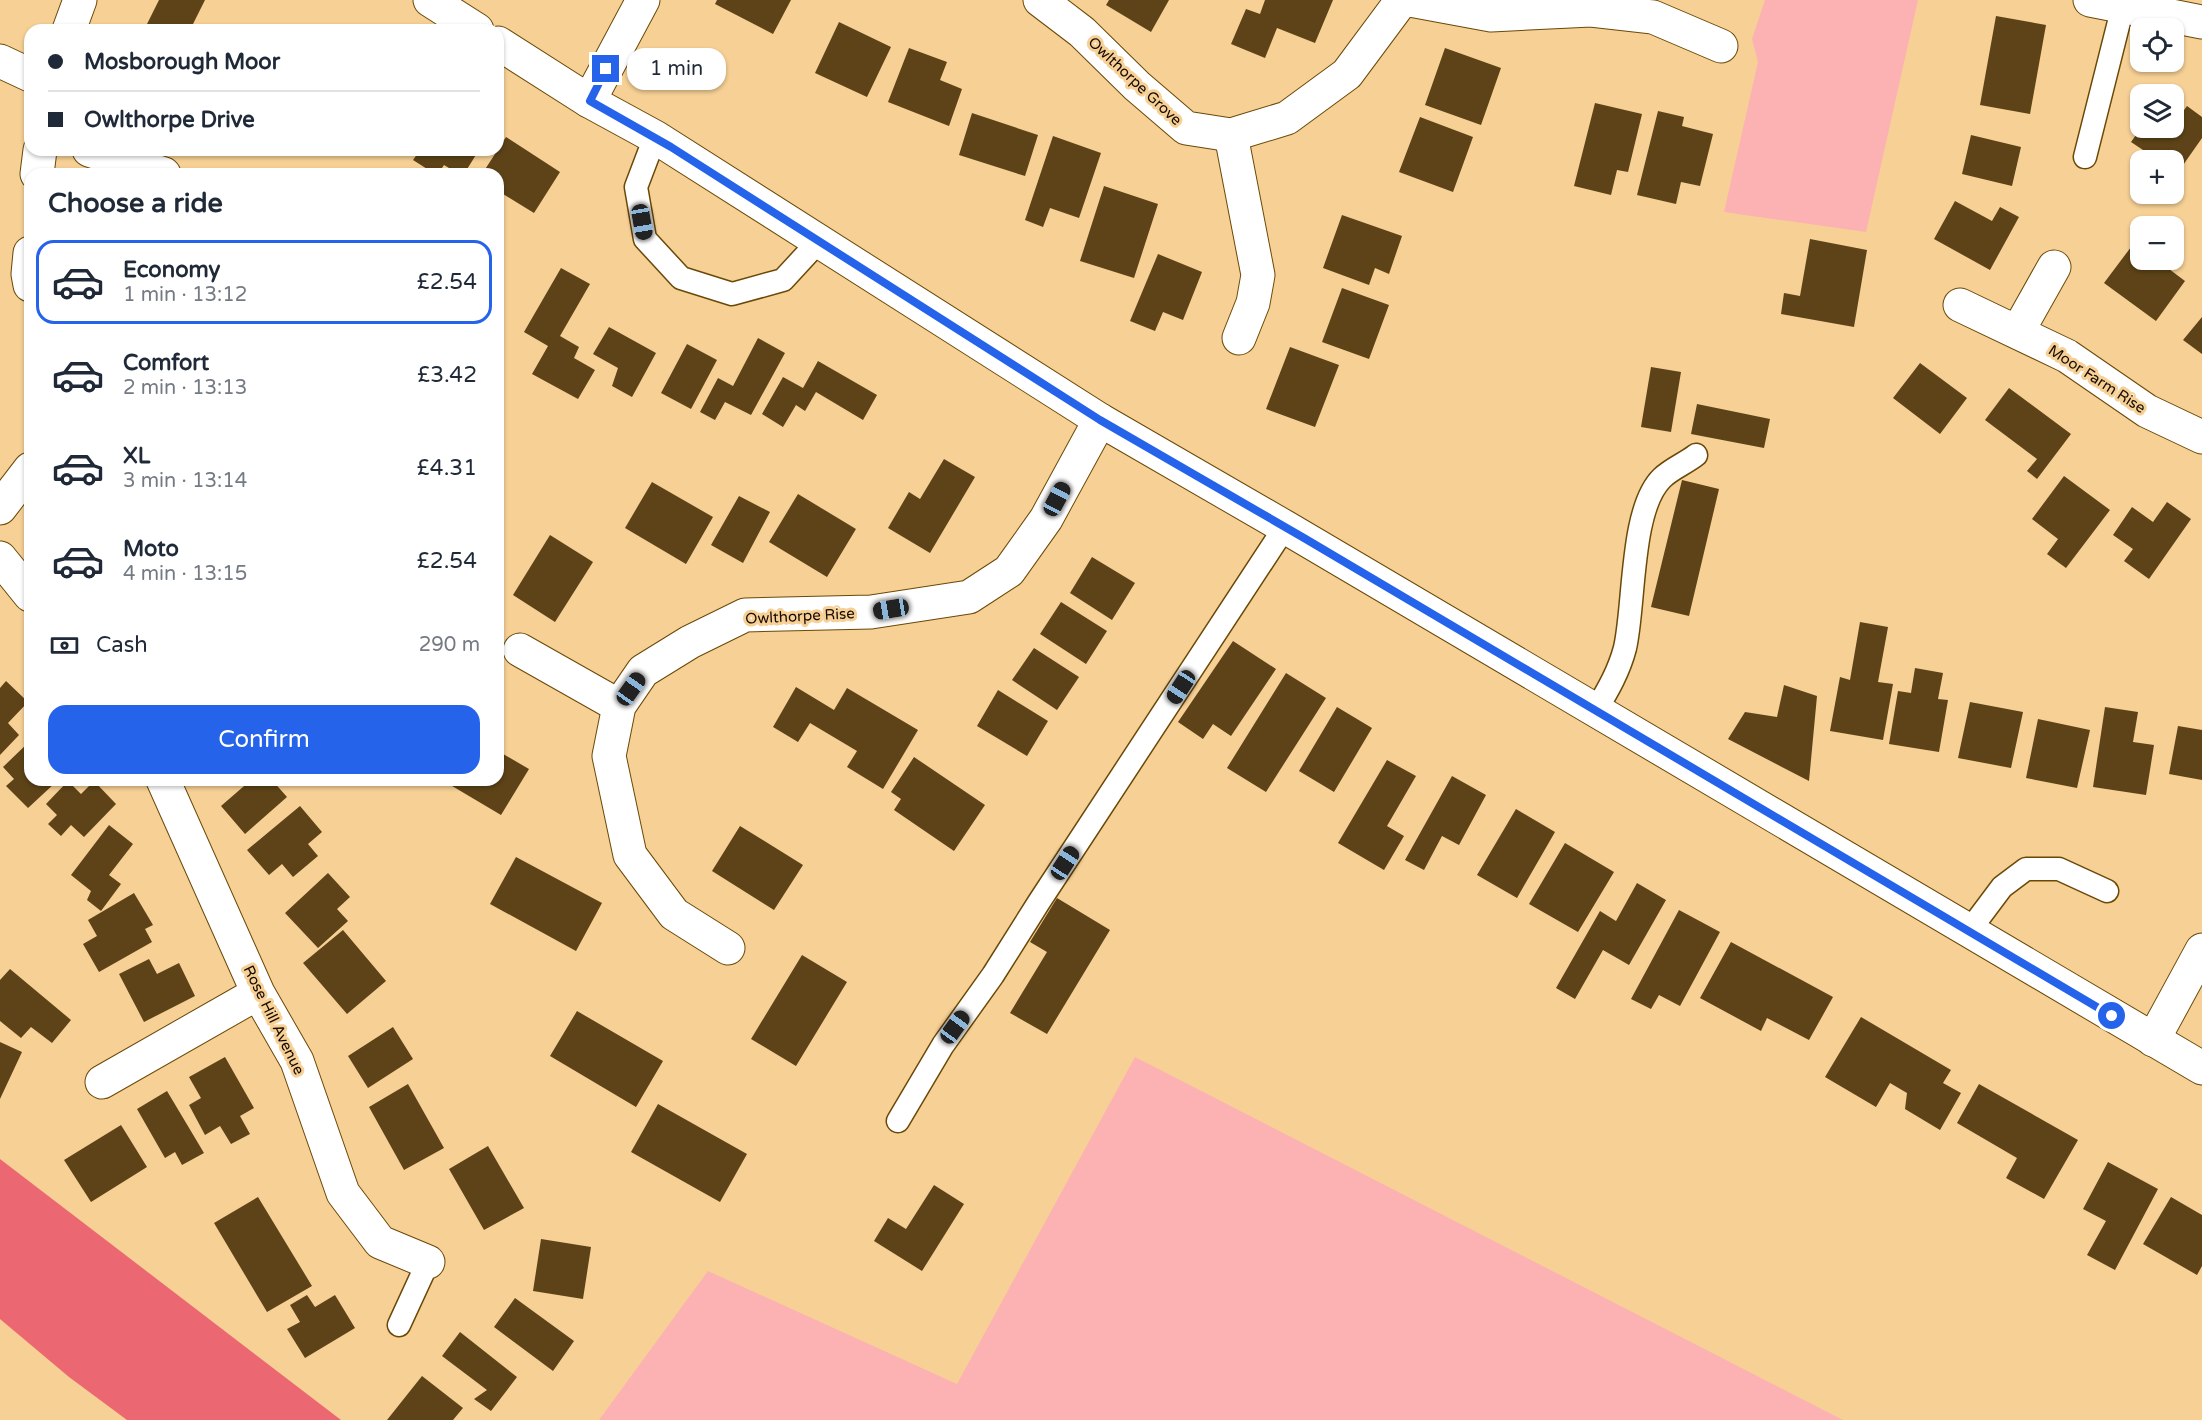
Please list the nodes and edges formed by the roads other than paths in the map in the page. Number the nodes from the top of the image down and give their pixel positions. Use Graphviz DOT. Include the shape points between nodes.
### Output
graph roads {
  1 [pos="80,0"];
  2 [pos="430,0"];
  3 [pos="643,0"];
  4 [pos="1040,0"];
  5 [pos="1402,0"];
  6 [pos="1410,0"];
  7 [pos="2090,0"];
  8 [pos="2123,6"];
  9 [pos="2202,22"];
  10 [pos="71,24"];
  11 [pos="468,24"];
  12 [pos="1722,46"];
  13 [pos="504,47"];
  14 [pos="0,61"];
  15 [pos="24,72"];
  16 [pos="590,101"];
  17 [pos="1231,135"];
  18 [pos="655,138"];
  19 [pos="108,156"];
  20 [pos="2085,157"];
  21 [pos="145,168"];
  22 [pos="819,241"];
  23 [pos="2054,267"];
  24 [pos="1960,305"];
  25 [pos="2018,331"];
  26 [pos="1239,338"];
  27 [pos="1100,420"];
  28 [pos="2202,437"];
  29 [pos="1696,455"];
  30 [pos="24,477"];
  31 [pos="0,508"];
  32 [pos="1285,527"];
  33 [pos="0,558"];
  34 [pos="24,588"];
  35 [pos="520,650"];
  36 [pos="619,706"];
  37 [pos="1596,710"];
  38 [pos="166,786"];
  39 [pos="2107,891"];
  40 [pos="1969,931"];
  41 [pos="728,948"];
  42 [pos="2202,950"];
  43 [pos="258,993"];
  44 [pos="2153,1040"];
  45 [pos="2202,1068"];
  46 [pos="102,1082"];
  47 [pos="898,1121"];
  48 [pos="428,1262"];
  49 [pos="399,1325"];
  1 -- 10 [label="street"];
  2 -- 11 [label="street"];
  3 -- 16 [label="street"];
  4 -- 17 [label="street, Owlthorpe Grove" via="1083,32 1186,128"];
  5 -- 17 [label="street, Owlthorpe Grove" via="1347,74 1287,118"];
  6 -- 12 [label="street" via="1491,15 1590,10 1653,17"];
  7 -- 8 [label="street"];
  8 -- 9 [label="street"];
  8 -- 20 [label="lane"];
  13 -- 16 [label="street"];
  14 -- 15 [label="street"];
  16 -- 18 [label="street"];
  17 -- 26 [label="street" via="1258,275 1253,303"];
  18 -- 22 [label="street"];
  18 -- 22 [label="lane" via="636,187 645,239 681,278 732,294 783,280"];
  19 -- 21 [label="street"];
  22 -- 27 [label="street"];
  23 -- 25 [label="street"];
  24 -- 25 [label="street, Moor Farm Rise"];
  25 -- 28 [label="street, Moor Farm Rise" via="2067,356 2147,411"];
  27 -- 32 [label="street"];
  27 -- 36 [label="street, Owlthorpe Rise" via="1046,519 1009,571 969,597 871,612 746,615 690,642 643,671"];
  29 -- 37 [label="lane" via="1661,479 1646,505 1637,544 1625,646 1616,676"];
  30 -- 31 [label="street"];
  32 -- 37 [label="street"];
  32 -- 47 [label="lane" via="993,975 943,1045"];
  33 -- 34 [label="street"];
  35 -- 36 [label="street"];
  36 -- 41 [label="street, Owlthorpe Rise" via="609,756 630,855 674,914"];
  37 -- 40 [label="street"];
  38 -- 43 [label="street, Rose Hill Avenue"];
  39 -- 40 [label="lane" via="2059,869 2026,869 2002,887"];
  40 -- 44 [label="street"];
  42 -- 44 [label="street"];
  43 -- 46 [label="street"];
  43 -- 48 [label="street, Rose Hill Avenue" via="297,1061 343,1193 381,1242"];
  44 -- 45 [label="street"];
  48 -- 49 [label="lane"];
}
